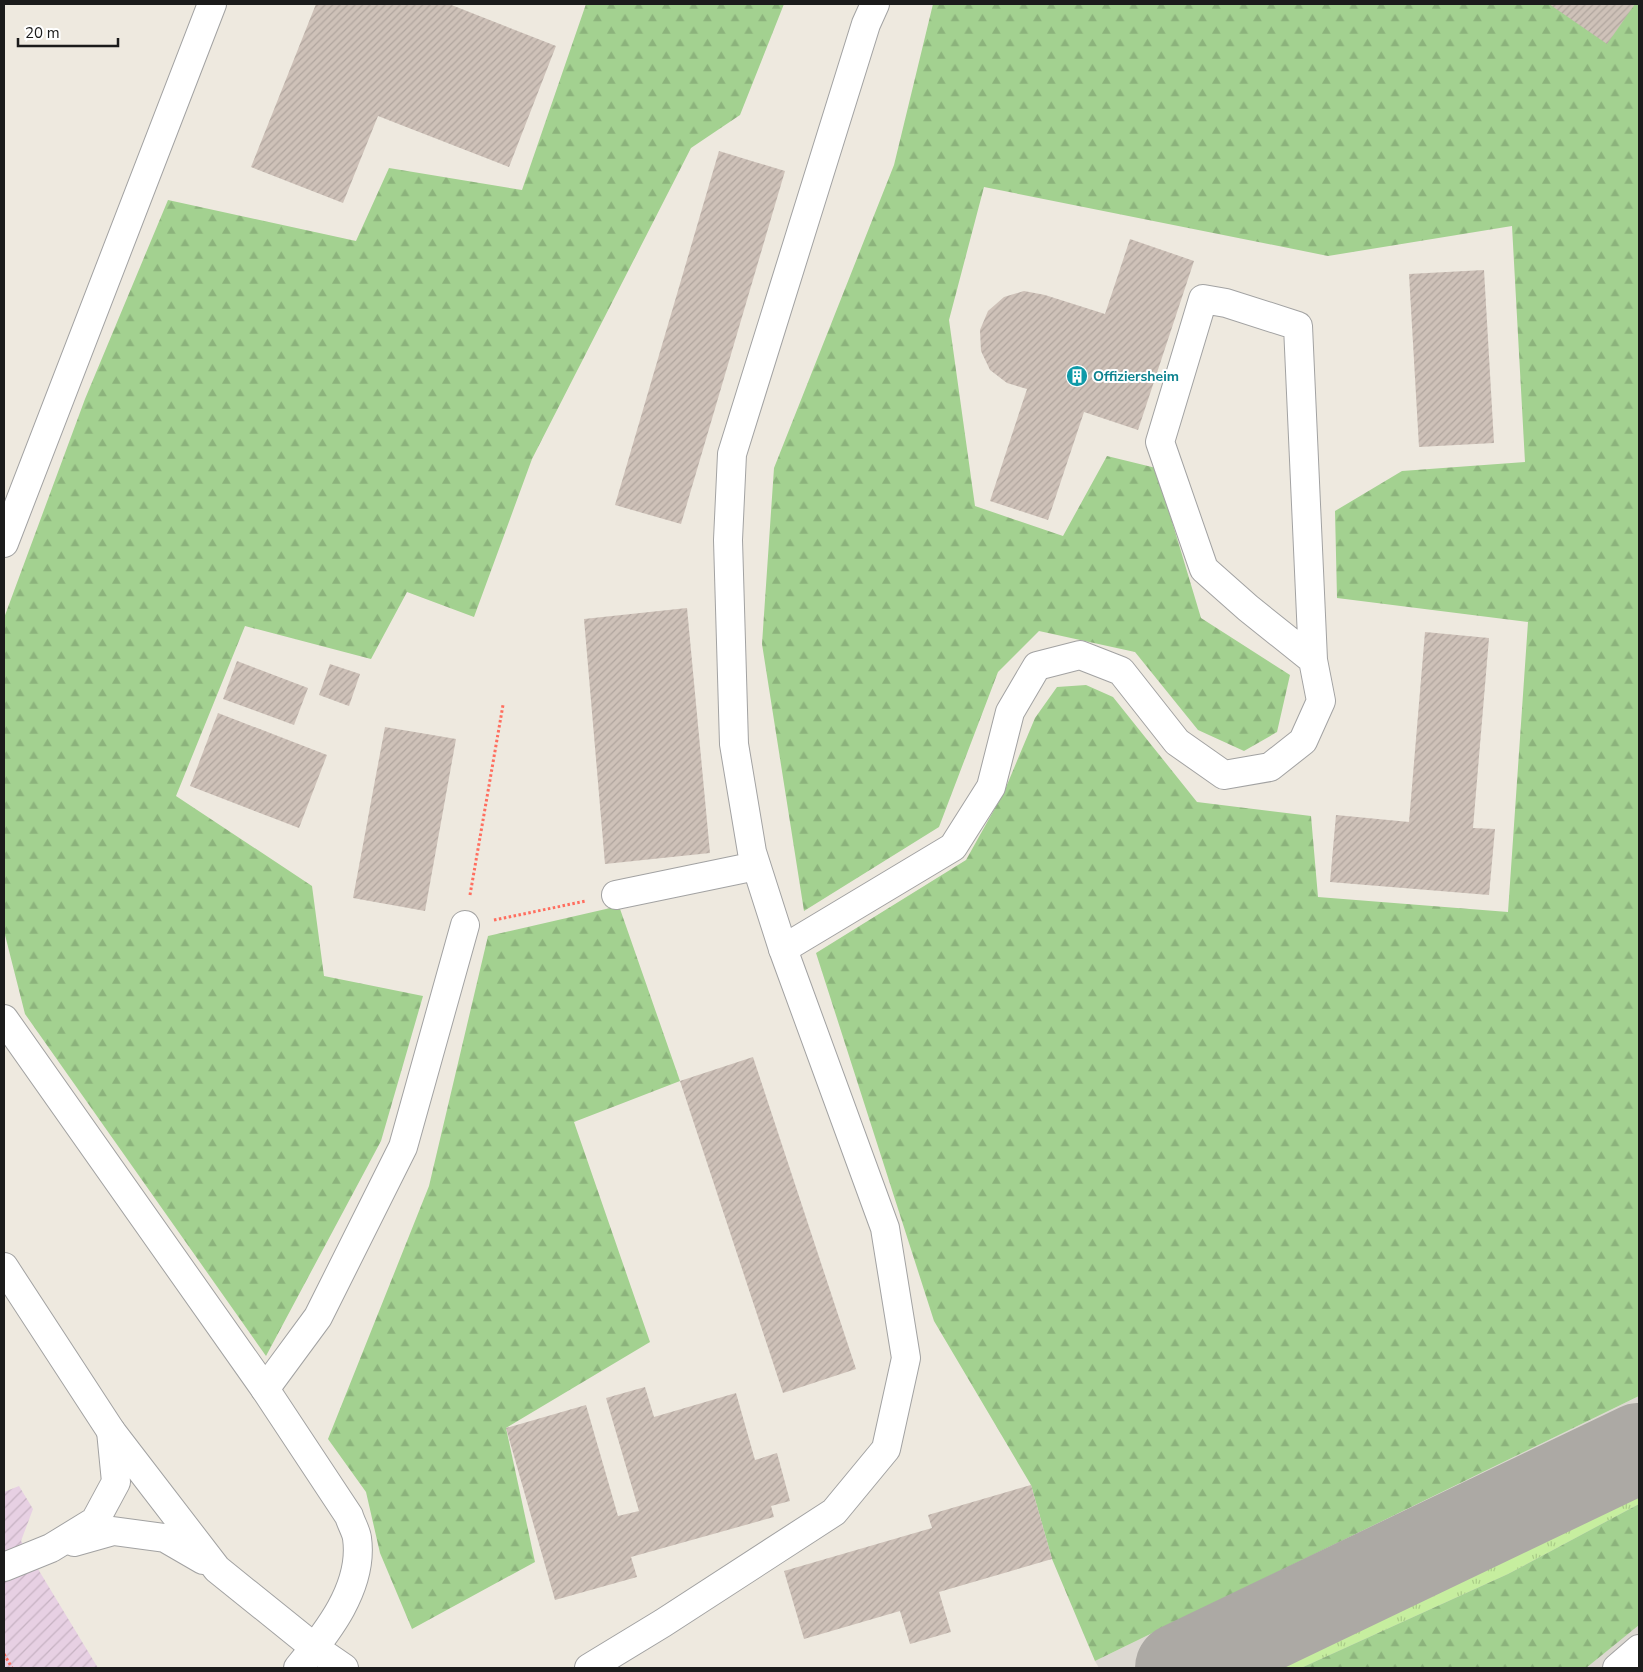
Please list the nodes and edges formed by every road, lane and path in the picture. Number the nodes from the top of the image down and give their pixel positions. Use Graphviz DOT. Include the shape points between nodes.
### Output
graph roads {
  1 [pos="212,4"];
  2 [pos="875,4"];
  3 [pos="4,544"];
  4 [pos="1313,660"];
  5 [pos="503,705"];
  6 [pos="756,866"];
  7 [pos="616,895"];
  8 [pos="464,925"];
  9 [pos="783,949"];
  10 [pos="4,1019"];
  11 [pos="4,1267"];
  12 [pos="265,1389"];
  13 [pos="111,1431"];
  14 [pos="51,1548"];
  15 [pos="4,1567"];
  16 [pos="217,1569"];
  17 [pos="315,1648"];
  18 [pos="1639,1649"];
  19 [pos="4,1654"];
  20 [pos="12,1668"];
  21 [pos="298,1668"];
  22 [pos="344,1668"];
  23 [pos="589,1668"];
  24 [pos="1617,1668"];
  1 -- 3 [label="lane"];
  2 -- 6 [label="lane" via="732,454 728,540 734,744"];
  4 -- 4 [label="lane" via="1298,326 1203,299 1160,442 1204,569"];
  4 -- 9 [label="lane" via="1321,701 1303,741 1270,767 1224,776 1177,742 1121,670 1080,655 1037,666 1010,712 991,787 953,847"];
  5 -- 8 [label="path"];
  6 -- 7 [label="lane"];
  6 -- 9 [label="lane"];
  7 -- 8 [label="path"];
  8 -- 12 [label="lane" via="403,1147 318,1317"];
  9 -- 23 [label="lane" via="884,1228 906,1358 886,1449 834,1512"];
  10 -- 12 [label="lane"];
  11 -- 13 [label="lane"];
  12 -- 17 [label="lane" via="349,1516 357,1536 354,1579 342,1606"];
  13 -- 14 [label="lane" via="116,1482 94,1521"];
  13 -- 16 [label="lane"];
  14 -- 15 [label="lane"];
  14 -- 16 [label="lane" via="113,1532 166,1538"];
  16 -- 17 [label="lane"];
  17 -- 21 [label="lane"];
  17 -- 22 [label="lane"];
  18 -- 24 [label="lane"];
  19 -- 20 [label="path"];
}
